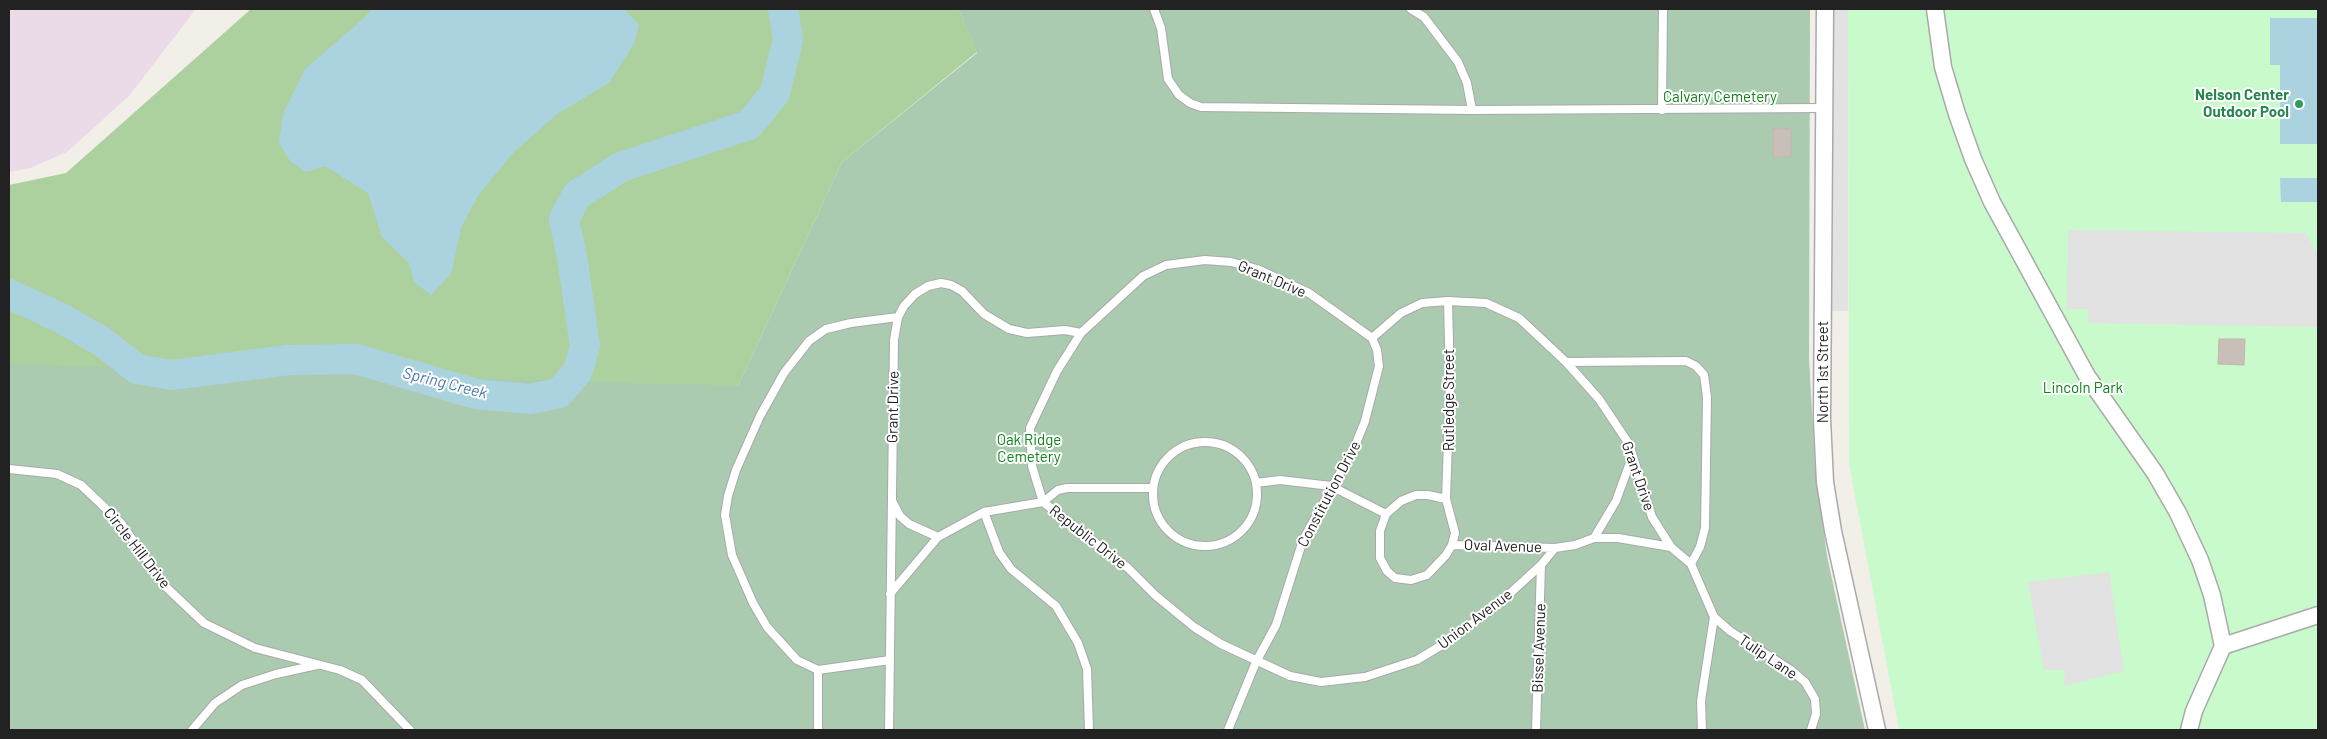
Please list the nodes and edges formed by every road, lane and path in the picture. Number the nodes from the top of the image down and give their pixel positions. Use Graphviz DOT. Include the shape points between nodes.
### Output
graph roads {
  1 [pos="1154,9"];
  2 [pos="1411,9"];
  3 [pos="1663,9"];
  4 [pos="1824,9"];
  5 [pos="1935,9"];
  6 [pos="1824,108"];
  7 [pos="1472,110"];
  8 [pos="1662,110"];
  9 [pos="1448,301"];
  10 [pos="898,317"];
  11 [pos="1081,333"];
  12 [pos="1372,338"];
  13 [pos="1566,362"];
  14 [pos="1632,456"];
  15 [pos="9,469"];
  16 [pos="1256,483"];
  17 [pos="1332,486"];
  18 [pos="1152,488"];
  19 [pos="891,499"];
  20 [pos="1446,499"];
  21 [pos="1043,502"];
  22 [pos="984,512"];
  23 [pos="1386,514"];
  24 [pos="938,537"];
  25 [pos="1594,538"];
  26 [pos="1452,545"];
  27 [pos="1671,547"];
  28 [pos="1555,548"];
  29 [pos="1691,564"];
  30 [pos="1541,565"];
  31 [pos="890,594"];
  32 [pos="2318,615"];
  33 [pos="1714,617"];
  34 [pos="2223,646"];
  35 [pos="890,660"];
  36 [pos="1256,662"];
  37 [pos="320,665"];
  38 [pos="818,670"];
  39 [pos="192,730"];
  40 [pos="410,730"];
  41 [pos="818,730"];
  42 [pos="889,730"];
  43 [pos="1089,730"];
  44 [pos="1228,730"];
  45 [pos="1536,730"];
  46 [pos="1702,730"];
  47 [pos="1811,730"];
  48 [pos="1877,730"];
  49 [pos="2189,730"];
  1 -- 7 [label="lane" via="1161,28 1168,79 1179,95 1201,107"];
  2 -- 7 [label="lane" via="1424,17 1458,62"];
  3 -- 8 [label="lane"];
  4 -- 6 [label="street, North 1st Street"];
  5 -- 34 [label="street" via="1943,67 1980,176 2087,376 2155,472 2178,513 2212,595"];
  6 -- 8 [label="lane"];
  6 -- 48 [label="street, North 1st Street" via="1822,419 1825,482"];
  7 -- 8 [label="lane"];
  9 -- 12 [label="lane, Grant Drive" via="1422,304 1401,313"];
  9 -- 13 [label="lane, Grant Drive" via="1486,303 1519,318"];
  9 -- 20 [label="lane, Rutledge Street" via="1450,383"];
  10 -- 11 [label="lane, Grant Drive" via="915,294 928,286 942,283 962,291 984,314 1009,329 1027,333 1065,330"];
  10 -- 19 [label="lane, Grant Drive" via="894,340"];
  10 -- 38 [label="lane" via="826,329 809,341 784,373 760,416 728,496 725,515 728,539 753,603 780,644 797,660"];
  11 -- 12 [label="lane, Grant Drive" via="1142,276 1166,265 1205,260 1257,269 1290,284"];
  11 -- 21 [label="lane, Republic Drive" via="1057,371 1030,428 1032,466"];
  12 -- 17 [label="lane, Constitution Drive" via="1379,366 1366,421"];
  13 -- 14 [label="lane, Grant Drive" via="1618,424"];
  13 -- 29 [label="lane" via="1686,361 1704,375 1707,397 1705,528"];
  14 -- 25 [label="lane" via="1616,501"];
  14 -- 27 [label="lane, Grant Drive" via="1652,517"];
  15 -- 37 [label="lane, Circle Hill Drive" via="57,474 82,485 121,523 166,587 204,623 255,648"];
  16 -- 17 [label="lane" via="1280,480"];
  16 -- 18 [label="lane" via="1249,465 1233,450 1207,442 1191,443 1174,451 1159,468"];
  16 -- 18 [label="lane" via="1257,500 1245,528 1218,545 1196,546 1182,541 1164,527 1154,507"];
  17 -- 23 [label="lane"];
  17 -- 36 [label="lane, Constitution Drive" via="1303,540 1276,625"];
  18 -- 21 [label="lane" via="1067,488 1058,490"];
  19 -- 24 [label="lane" via="900,516 909,524"];
  19 -- 31 [label="lane, Grant Drive"];
  20 -- 23 [label="lane" via="1416,495 1400,501"];
  20 -- 26 [label="lane, Oval Avenue" via="1455,532"];
  21 -- 22 [label="lane"];
  21 -- 36 [label="lane, Republic Drive" via="1128,568 1194,627"];
  22 -- 24 [label="lane"];
  22 -- 43 [label="lane" via="999,552 1011,569 1056,606 1078,643 1087,669"];
  23 -- 26 [label="lane, Oval Avenue" via="1380,531 1380,558 1386,571 1395,578 1411,580 1427,575"];
  24 -- 31 [label="lane"];
  25 -- 27 [label="lane" via="1618,538"];
  25 -- 28 [label="lane"];
  26 -- 28 [label="lane, Oval Avenue"];
  27 -- 29 [label="lane, Grant Drive"];
  28 -- 30 [label="lane, Union Avenue"];
  29 -- 33 [label="lane, Grant Drive"];
  30 -- 36 [label="lane, Union Avenue" via="1468,627 1416,660 1393,669 1343,681 1321,682 1290,676"];
  30 -- 45 [label="lane, Bissel Avenue"];
  31 -- 35 [label="lane, Grant Drive"];
  32 -- 34 [label="street"];
  33 -- 46 [label="lane" via="1701,701"];
  33 -- 47 [label="lane, Tulip Lane" via="1805,682 1815,699 1816,714"];
  34 -- 49 [label="street"];
  35 -- 38 [label="lane"];
  35 -- 42 [label="lane, Grant Drive"];
  36 -- 44 [label="lane, Constitution Drive"];
  37 -- 39 [label="lane" via="242,685 215,703"];
  37 -- 40 [label="lane, Circle Hill Drive" via="362,680"];
  38 -- 41 [label="lane"];
}
